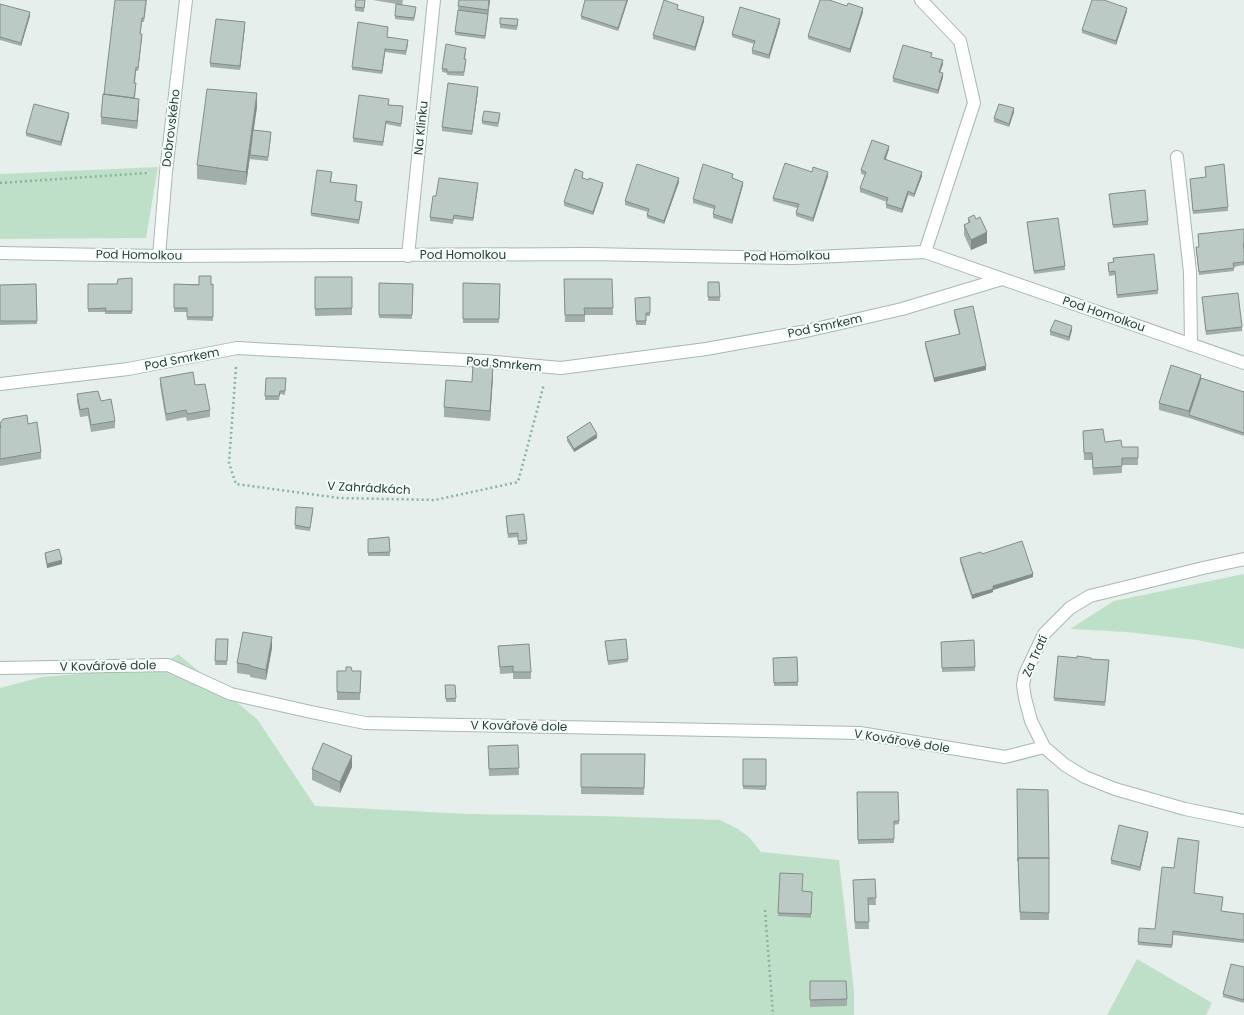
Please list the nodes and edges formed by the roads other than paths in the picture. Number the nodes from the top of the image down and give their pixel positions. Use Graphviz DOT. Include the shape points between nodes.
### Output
graph roads {
  1 [pos="186,0"];
  2 [pos="434,0"];
  3 [pos="922,0"];
  4 [pos="1177,157"];
  5 [pos="926,252"];
  6 [pos="0,253"];
  7 [pos="159,256"];
  8 [pos="408,256"];
  9 [pos="1002,279"];
  10 [pos="1191,345"];
  11 [pos="1244,363"];
  12 [pos="0,384"];
  13 [pos="1244,559"];
  14 [pos="0,668"];
  15 [pos="1044,747"];
  16 [pos="1244,821"];
  1 -- 7 [label="street, Dobrovského"];
  2 -- 8 [label="street, Na Klínku"];
  3 -- 5 [label="street" via="960,41 974,103"];
  4 -- 10 [label="street" via="1190,272"];
  5 -- 8 [label="street, Pod Homolkou" via="793,258 589,254"];
  5 -- 9 [label="street, Pod Homolkou"];
  6 -- 7 [label="street, Pod Homolkou"];
  7 -- 8 [label="street, Pod Homolkou"];
  9 -- 10 [label="street, Pod Homolkou"];
  9 -- 12 [label="street, Pod Smrkem" via="902,309 802,332 706,350 561,368 484,361 237,348 128,369"];
  10 -- 11 [label="street, Pod Homolkou"];
  13 -- 15 [label="street, Za Tratí" via="1090,596 1070,608 1044,634 1025,674 1025,698 1031,720"];
  14 -- 15 [label="street, V Kovářově dole" via="168,665 231,694 365,723 860,733 1005,757"];
  15 -- 16 [label="street, Za Tratí" via="1065,766 1115,789 1185,809"];
}
